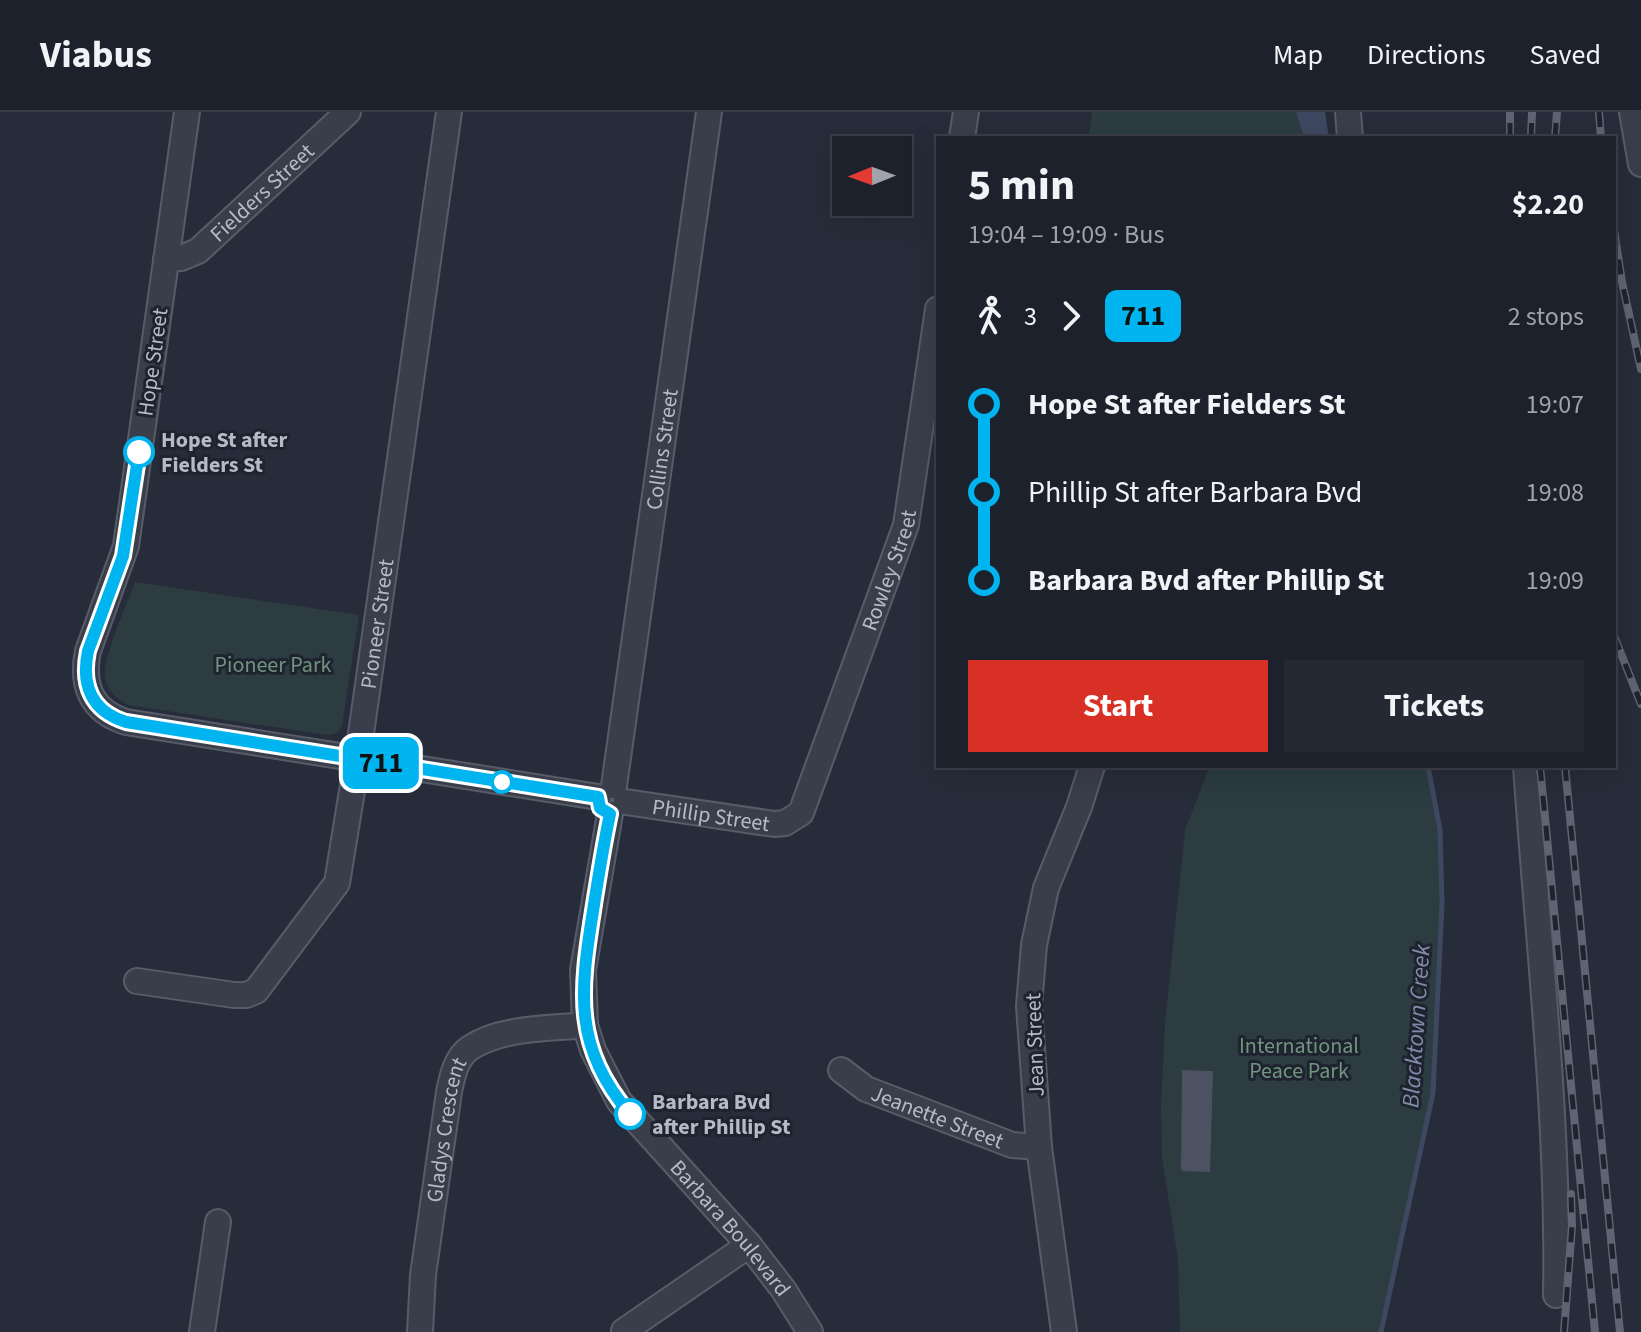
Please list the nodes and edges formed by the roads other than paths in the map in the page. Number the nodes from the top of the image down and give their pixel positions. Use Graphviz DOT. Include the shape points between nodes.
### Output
graph roads {
  1 [pos="187,112"];
  2 [pos="348,112"];
  3 [pos="449,112"];
  4 [pos="709,112"];
  5 [pos="966,112"];
  6 [pos="1348,112"];
  7 [pos="1632,112"];
  8 [pos="962,136"];
  9 [pos="1350,136"];
  10 [pos="1641,164"];
  11 [pos="166,259"];
  12 [pos="936,322"];
  13 [pos="92,699"];
  14 [pos="357,759"];
  15 [pos="1091,768"];
  16 [pos="1526,768"];
  17 [pos="612,800"];
  18 [pos="795,818"];
  19 [pos="137,981"];
  20 [pos="585,1025"];
  21 [pos="841,1070"];
  22 [pos="1039,1147"];
  23 [pos="218,1222"];
  24 [pos="749,1245"];
  25 [pos="1556,1295"];
  26 [pos="624,1331"];
  27 [pos="202,1332"];
  28 [pos="420,1332"];
  29 [pos="810,1332"];
  30 [pos="1064,1332"];
  1 -- 11 [label="street, Hope Street"];
  2 -- 11 [label="street, Fielders Street" via="198,251"];
  3 -- 14 [label="street, Pioneer Street"];
  4 -- 17 [label="street, Collins Street"];
  5 -- 8 [label="street"];
  6 -- 9 [label="street"];
  7 -- 10 [label="street"];
  11 -- 13 [label="street, Hope Street" via="126,546 84,667"];
  12 -- 18 [label="street, Rowley Street" via="906,525 808,799"];
  13 -- 14 [label="street, Phillip Street" via="126,722"];
  14 -- 17 [label="street, Phillip Street"];
  14 -- 19 [label="street, Pioneer Street" via="337,883 263,984 246,995"];
  15 -- 22 [label="street, Jean Street" via="1046,888 1034,945 1029,1006"];
  16 -- 25 [label="street" via="1553,1125"];
  17 -- 18 [label="street, Phillip Street" via="774,824"];
  17 -- 20 [label="street, Barbara Boulevard" via="583,970"];
  20 -- 24 [label="street, Barbara Boulevard" via="619,1101"];
  20 -- 28 [label="street, Gladys Crescent" via="495,1037 468,1049 460,1060 449,1092"];
  21 -- 22 [label="street, Jeanette Street" via="866,1089 1012,1145"];
  22 -- 30 [label="street, Jean Street"];
  23 -- 27 [label="street"];
  24 -- 26 [label="street"];
  24 -- 29 [label="street, Barbara Boulevard"];
}
